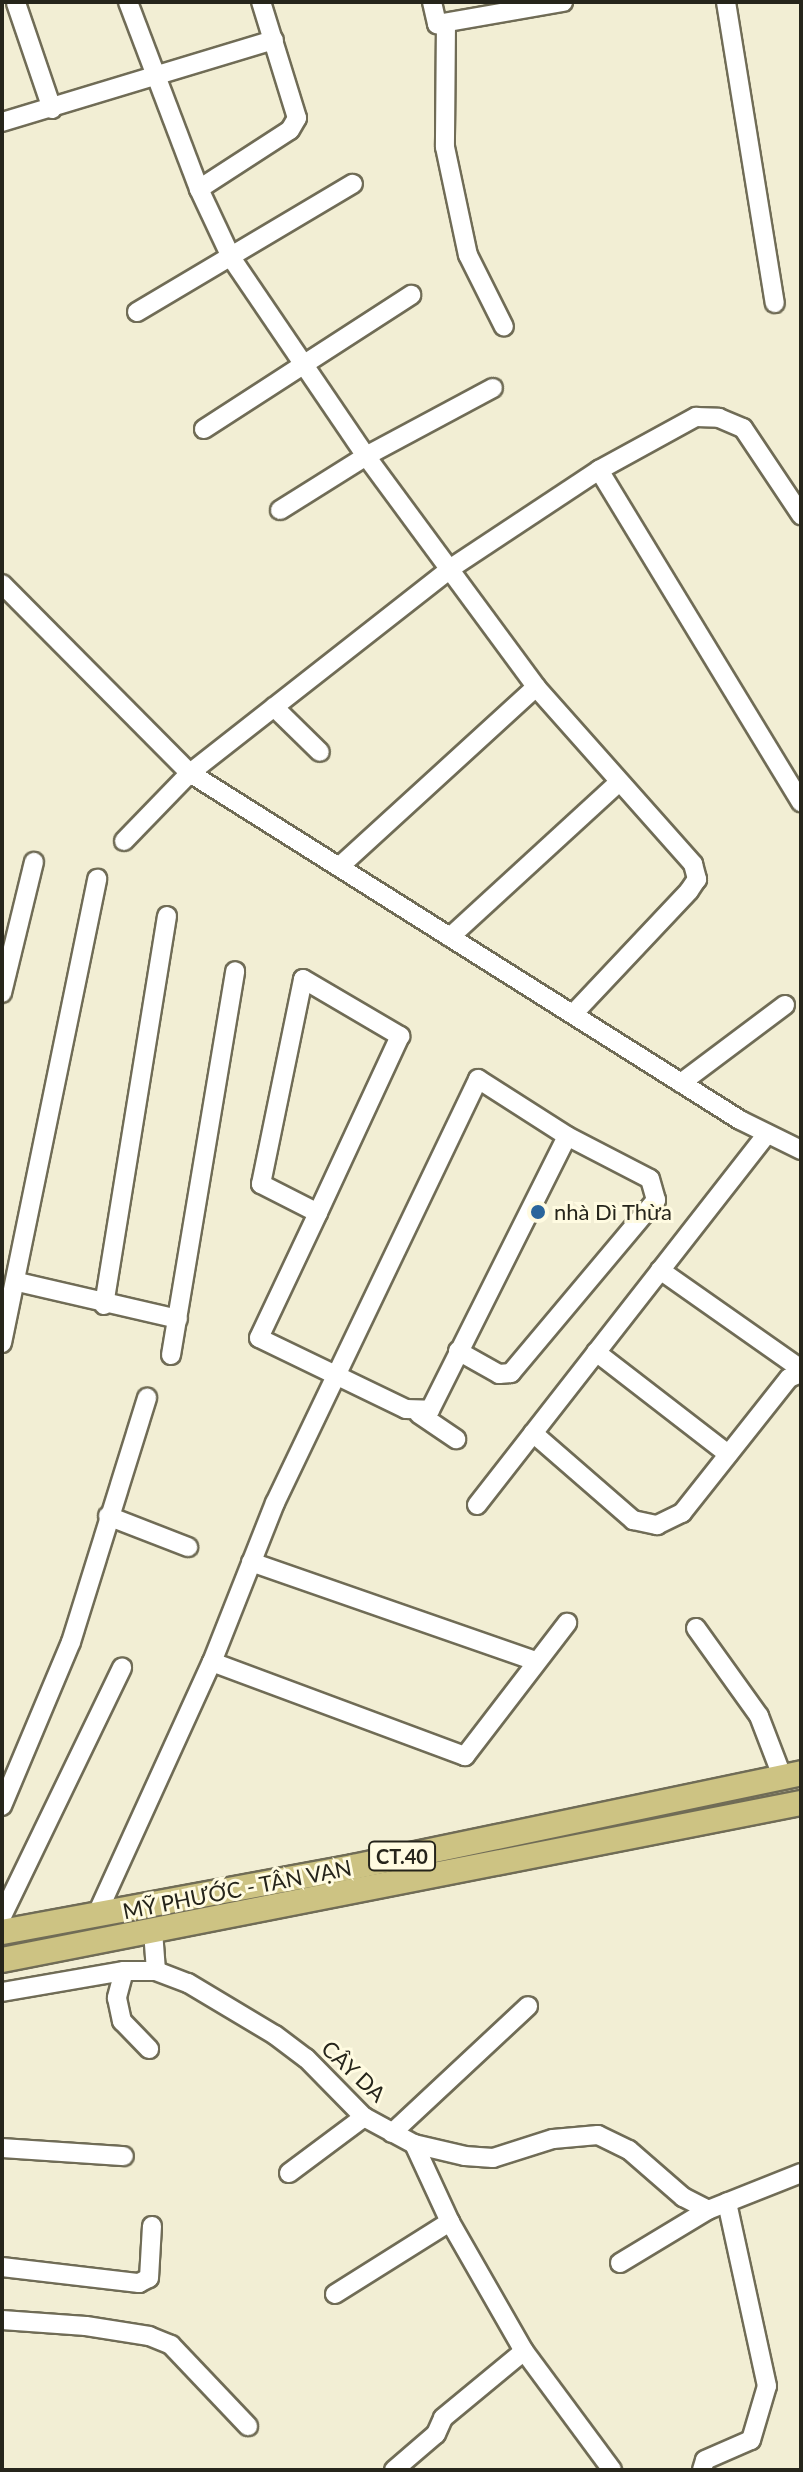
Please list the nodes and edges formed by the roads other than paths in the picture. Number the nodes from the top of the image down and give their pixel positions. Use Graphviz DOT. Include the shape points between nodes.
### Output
graph roads {
  1 [pos="16,2"];
  2 [pos="128,2"];
  3 [pos="261,2"];
  4 [pos="432,2"];
  5 [pos="563,2"];
  6 [pos="726,2"];
  7 [pos="2,8"];
  8 [pos="446,23"];
  9 [pos="274,40"];
  10 [pos="155,79"];
  11 [pos="52,109"];
  12 [pos="2,122"];
  13 [pos="353,184"];
  14 [pos="199,189"];
  15 [pos="232,259"];
  16 [pos="411,295"];
  17 [pos="775,303"];
  18 [pos="137,312"];
  19 [pos="504,327"];
  20 [pos="308,365"];
  21 [pos="493,388"];
  22 [pos="204,429"];
  23 [pos="366,456"];
  24 [pos="599,470"];
  25 [pos="280,510"];
  26 [pos="801,515"];
  27 [pos="451,568"];
  28 [pos="4,591"];
  29 [pos="536,687"];
  30 [pos="274,707"];
  31 [pos="320,752"];
  32 [pos="190,773"];
  33 [pos="619,782"];
  34 [pos="801,802"];
  35 [pos="124,841"];
  36 [pos="34,862"];
  37 [pos="339,867"];
  38 [pos="97,879"];
  39 [pos="167,916"];
  40 [pos="450,937"];
  41 [pos="235,971"];
  42 [pos="2,993"];
  43 [pos="785,1005"];
  44 [pos="573,1014"];
  45 [pos="681,1083"];
  46 [pos="767,1134"];
  47 [pos="567,1136"];
  48 [pos="801,1150"];
  49 [pos="318,1213"];
  50 [pos="660,1270"];
  51 [pos="18,1282"];
  52 [pos="104,1305"];
  53 [pos="178,1319"];
  54 [pos="2,1343"];
  55 [pos="458,1351"];
  56 [pos="596,1352"];
  57 [pos="171,1355"];
  58 [pos="801,1371"];
  59 [pos="334,1376"];
  60 [pos="147,1398"];
  61 [pos="419,1414"];
  62 [pos="533,1433"];
  63 [pos="456,1439"];
  64 [pos="728,1454"];
  65 [pos="477,1505"];
  66 [pos="108,1516"];
  67 [pos="188,1547"];
  68 [pos="251,1562"];
  69 [pos="567,1623"];
  70 [pos="696,1628"];
  71 [pos="536,1661"];
  72 [pos="212,1662"];
  73 [pos="122,1668"];
  74 [pos="792,1774"];
  75 [pos="801,1803"];
  76 [pos="2,1806"];
  77 [pos="2,1916"];
  78 [pos="96,1916"];
  79 [pos="153,1931"];
  80 [pos="2,1932"];
  81 [pos="2,1960"];
  82 [pos="124,1971"];
  83 [pos="156,1971"];
  84 [pos="2,1992"];
  85 [pos="528,2006"];
  86 [pos="149,2049"];
  87 [pos="364,2117"];
  88 [pos="392,2133"];
  89 [pos="414,2144"];
  90 [pos="2,2148"];
  91 [pos="124,2156"];
  92 [pos="289,2173"];
  93 [pos="801,2173"];
  94 [pos="727,2202"];
  95 [pos="708,2210"];
  96 [pos="450,2222"];
  97 [pos="152,2226"];
  98 [pos="620,2263"];
  99 [pos="2,2267"];
  100 [pos="335,2294"];
  101 [pos="2,2320"];
  102 [pos="524,2351"];
  103 [pos="248,2426"];
  104 [pos="394,2470"];
  105 [pos="612,2470"];
  106 [pos="702,2470"];
  1 -- 7 [label="street"];
  1 -- 11 [label="street"];
  2 -- 10 [label="street"];
  3 -- 9 [label="street"];
  4 -- 8 [label="street" via="435,22"];
  5 -- 8 [label="street"];
  6 -- 17 [label="street"];
  8 -- 19 [label="street" via="445,147 468,255"];
  9 -- 10 [label="street"];
  9 -- 14 [label="street" via="296,111 294,124"];
  10 -- 11 [label="street"];
  10 -- 14 [label="street"];
  11 -- 12 [label="street"];
  13 -- 15 [label="street"];
  14 -- 15 [label="street"];
  15 -- 18 [label="street"];
  15 -- 20 [label="street"];
  16 -- 20 [label="street"];
  20 -- 22 [label="street"];
  20 -- 23 [label="street"];
  21 -- 23 [label="street"];
  23 -- 25 [label="street"];
  23 -- 27 [label="street"];
  24 -- 26 [label="street" via="696,417 719,418 743,428"];
  24 -- 27 [label="street"];
  24 -- 34 [label="street"];
  27 -- 29 [label="street"];
  27 -- 30 [label="street"];
  28 -- 32 [label="street"];
  29 -- 33 [label="street"];
  29 -- 37 [label="street"];
  30 -- 31 [label="street"];
  30 -- 32 [label="street"];
  32 -- 35 [label="street"];
  32 -- 37 [label="street"];
  33 -- 40 [label="street"];
  33 -- 44 [label="street" via="693,864 697,879"];
  36 -- 42 [label="street"];
  37 -- 40 [label="street"];
  38 -- 51 [label="street"];
  39 -- 52 [label="street"];
  40 -- 44 [label="street"];
  41 -- 53 [label="street"];
  43 -- 45 [label="street"];
  44 -- 45 [label="street"];
  45 -- 46 [label="street"];
  46 -- 48 [label="street"];
  46 -- 50 [label="street"];
  47 -- 55 [label="street"];
  47 -- 55 [label="street" via="650,1179 657,1191 652,1208 511,1373 499,1374"];
  47 -- 59 [label="street" via="478,1079"];
  49 -- 49 [label="street" via="261,1184 303,979 400,1036"];
  49 -- 59 [label="street" via="259,1338"];
  50 -- 56 [label="street"];
  50 -- 58 [label="street"];
  51 -- 52 [label="street"];
  51 -- 54 [label="street"];
  52 -- 53 [label="street"];
  53 -- 57 [label="street"];
  55 -- 61 [label="street" via="430,1410"];
  56 -- 62 [label="street"];
  56 -- 64 [label="street"];
  58 -- 64 [label="street" via="789,1378"];
  59 -- 61 [label="street"];
  59 -- 68 [label="street"];
  60 -- 66 [label="street"];
  61 -- 63 [label="street"];
  62 -- 64 [label="street" via="633,1520 657,1525 682,1513"];
  62 -- 65 [label="street"];
  66 -- 67 [label="street"];
  66 -- 76 [label="street" via="71,1642"];
  68 -- 71 [label="street"];
  68 -- 72 [label="street"];
  69 -- 71 [label="street"];
  70 -- 74 [label="street" via="759,1716"];
  71 -- 72 [label="street" via="465,1756"];
  72 -- 78 [label="street"];
  73 -- 77 [label="street"];
  74 -- 78 [label="main road, MỸ PHƯỚC - TÂN VẠN / CT.40"];
  75 -- 79 [label="main road, MỸ PHƯỚC - TÂN VẠN / CT.40"];
  78 -- 80 [label="main road, MỸ PHƯỚC - TÂN VẠN / CT.40"];
  79 -- 81 [label="main road, MỸ PHƯỚC - TÂN VẠN / CT.40"];
  79 -- 83 [label="street"];
  82 -- 83 [label="street, CÂY DA"];
  82 -- 84 [label="street, CÂY DA"];
  82 -- 86 [label="street" via="117,1998 122,2021"];
  83 -- 87 [label="street, CÂY DA" via="188,1983 275,2035 306,2058"];
  85 -- 88 [label="street"];
  87 -- 88 [label="street, CÂY DA"];
  87 -- 92 [label="street"];
  88 -- 89 [label="street, CÂY DA"];
  89 -- 95 [label="street, CÂY DA" via="493,2158 553,2139 598,2135 629,2150 683,2197"];
  89 -- 96 [label="street"];
  90 -- 91 [label="street"];
  93 -- 94 [label="street"];
  94 -- 95 [label="street"];
  94 -- 106 [label="street" via="767,2386 751,2440 705,2460"];
  95 -- 98 [label="street"];
  96 -- 100 [label="street"];
  96 -- 102 [label="street"];
  97 -- 99 [label="street" via="149,2278 139,2283"];
  101 -- 103 [label="street" via="86,2326 171,2345"];
  102 -- 104 [label="street" via="443,2418 436,2434"];
  102 -- 105 [label="street"];
}
